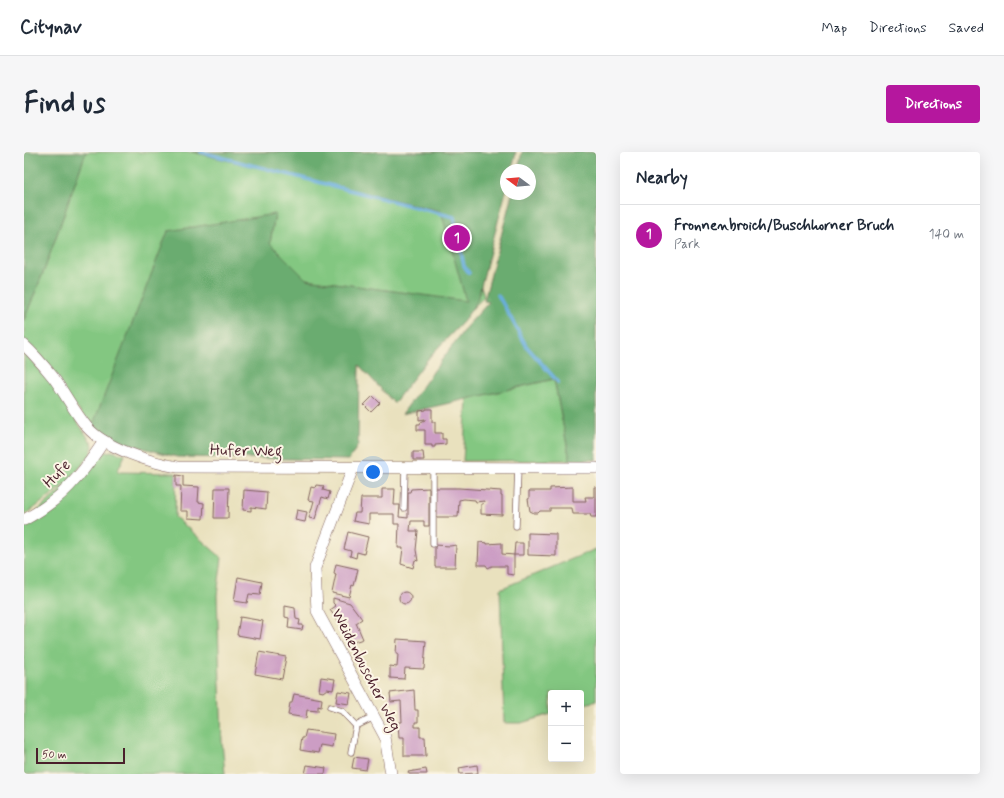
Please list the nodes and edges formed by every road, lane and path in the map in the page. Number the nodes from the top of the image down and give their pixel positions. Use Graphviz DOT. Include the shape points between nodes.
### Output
graph roads {
  1 [pos="24,346"];
  2 [pos="104,441"];
  3 [pos="518,467"];
  4 [pos="353,468"];
  5 [pos="405,468"];
  6 [pos="432,468"];
  7 [pos="596,468"];
  8 [pos="404,508"];
  9 [pos="24,520"];
  10 [pos="516,526"];
  11 [pos="433,544"];
  12 [pos="330,707"];
  13 [pos="374,717"];
  14 [pos="356,726"];
  15 [pos="351,752"];
  16 [pos="391,774"];
  1 -- 2 [label="street, Hufer Weg" via="53,378 88,428"];
  2 -- 4 [label="street, Hufer Weg" via="134,455 163,465 178,467"];
  2 -- 9 [label="street, Hufe" via="65,491 46,507"];
  3 -- 6 [label="street, Hufer Weg"];
  3 -- 7 [label="street, Hufer Weg"];
  3 -- 10 [label="lane"];
  4 -- 5 [label="street, Hufer Weg"];
  4 -- 13 [label="street, Weidenbuscher Weg" via="315,568 317,611"];
  5 -- 6 [label="street, Hufer Weg"];
  5 -- 8 [label="lane"];
  6 -- 11 [label="lane"];
  12 -- 14 [label="lane" via="342,711"];
  13 -- 14 [label="lane"];
  13 -- 16 [label="street, Weidenbuscher Weg" via="385,737"];
  14 -- 15 [label="lane"];
}
